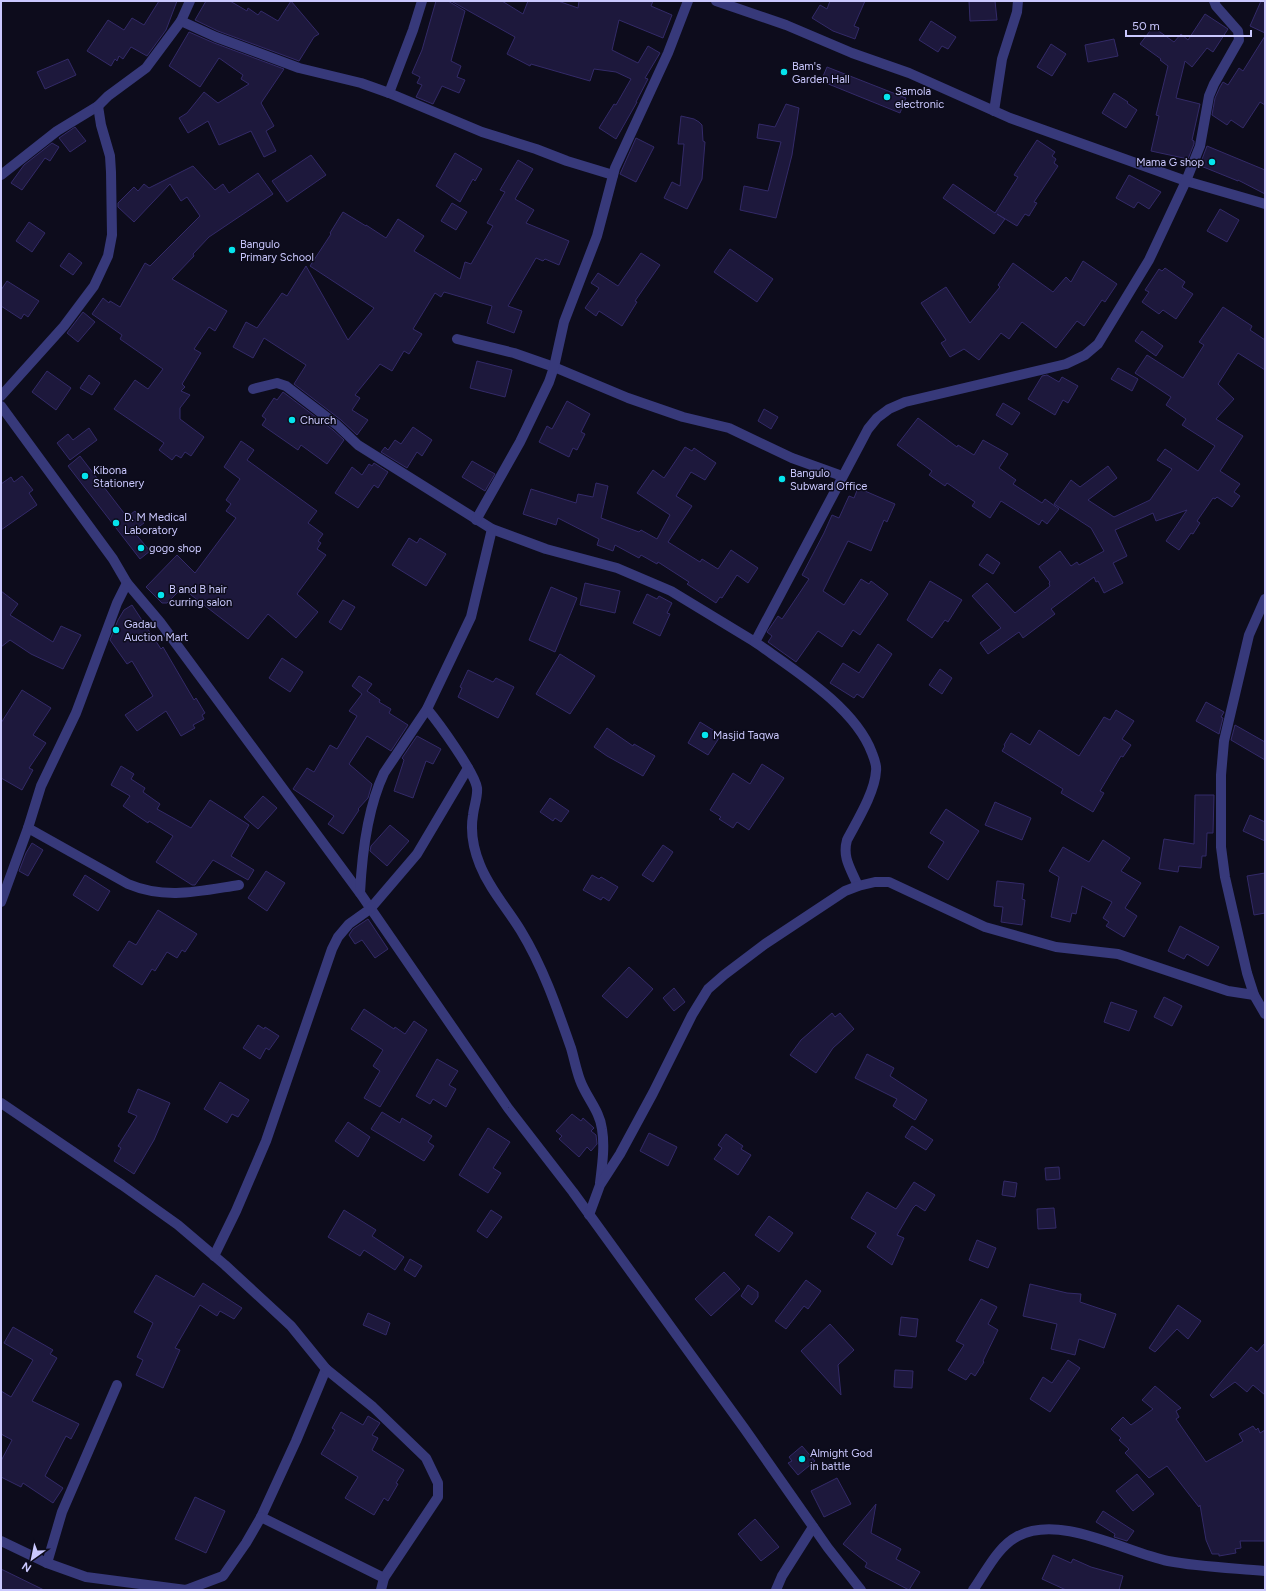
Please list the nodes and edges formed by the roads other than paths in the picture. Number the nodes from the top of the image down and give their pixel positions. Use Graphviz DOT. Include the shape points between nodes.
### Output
graph roads {
  1 [pos="190,1"];
  2 [pos="422,1"];
  3 [pos="688,1"];
  4 [pos="716,1"];
  5 [pos="1018,1"];
  6 [pos="1214,1"];
  7 [pos="180,21"];
  8 [pos="389,93"];
  9 [pos="98,106"];
  10 [pos="994,111"];
  11 [pos="1,175"];
  12 [pos="613,175"];
  13 [pos="1186,181"];
  14 [pos="1265,204"];
  15 [pos="457,339"];
  16 [pos="554,367"];
  17 [pos="253,389"];
  18 [pos="1,396"];
  19 [pos="1,406"];
  20 [pos="842,476"];
  21 [pos="476,520"];
  22 [pos="492,529"];
  23 [pos="127,583"];
  24 [pos="1265,599"];
  25 [pos="755,642"];
  26 [pos="427,709"];
  27 [pos="468,768"];
  28 [pos="28,828"];
  29 [pos="239,885"];
  30 [pos="858,886"];
  31 [pos="360,893"];
  32 [pos="1,902"];
  33 [pos="370,909"];
  34 [pos="1254,996"];
  35 [pos="1265,1014"];
  36 [pos="1,1103"];
  37 [pos="600,1185"];
  38 [pos="589,1215"];
  39 [pos="214,1256"];
  40 [pos="326,1369"];
  41 [pos="117,1385"];
  42 [pos="260,1517"];
  43 [pos="813,1527"];
  44 [pos="1,1541"];
  45 [pos="47,1563"];
  46 [pos="1265,1571"];
  47 [pos="384,1578"];
  48 [pos="381,1590"];
  49 [pos="776,1590"];
  50 [pos="861,1590"];
  51 [pos="973,1590"];
  1 -- 7 [label="street"];
  2 -- 8 [label="street"];
  3 -- 12 [label="street" via="668,53 620,154"];
  4 -- 10 [label="street" via="909,73"];
  5 -- 10 [label="street" via="1002,59"];
  6 -- 13 [label="street" via="1240,36 1209,96 1200,146"];
  7 -- 8 [label="street" via="299,68 361,83"];
  7 -- 9 [label="street" via="146,68"];
  8 -- 12 [label="street" via="482,132"];
  9 -- 11 [label="street" via="57,131"];
  9 -- 18 [label="street" via="110,156 112,235 108,256 94,286 64,326"];
  10 -- 13 [label="street"];
  12 -- 16 [label="street" via="597,236 564,322"];
  13 -- 14 [label="street"];
  13 -- 20 [label="street" via="1148,260 1098,344 1085,355 1066,364 905,402 889,409 868,429"];
  15 -- 16 [label="street" via="514,353"];
  16 -- 20 [label="street" via="628,398 683,417 729,428 792,458"];
  16 -- 21 [label="street" via="520,442"];
  17 -- 21 [label="street" via="277,383 286,386 337,425 358,445"];
  19 -- 23 [label="street" via="113,559"];
  20 -- 25 [label="street"];
  21 -- 22 [label="street"];
  22 -- 25 [label="street" via="546,549 617,568 670,591"];
  22 -- 26 [label="street" via="471,617"];
  23 -- 28 [label="street" via="76,713 41,786"];
  23 -- 31 [label="street" via="160,622"];
  24 -- 34 [label="street" via="1249,635 1224,741 1221,775 1221,847 1225,877"];
  25 -- 30 [label="street" via="805,678 843,710 868,742 877,769 874,785 845,847 845,856"];
  26 -- 27 [label="street"];
  26 -- 31 [label="street" via="380,780 362,859"];
  27 -- 33 [label="street" via="417,854"];
  27 -- 37 [label="street" via="477,787 471,826 474,851 495,896 521,931 536,959 550,990 580,1081 599,1116 604,1144"];
  28 -- 29 [label="street" via="128,884 146,890 178,894"];
  28 -- 32 [label="street"];
  30 -- 34 [label="street" via="889,882 985,927 1056,947 1118,954 1228,991"];
  30 -- 37 [label="street" via="845,891 788,928 724,974 708,989 623,1148"];
  31 -- 33 [label="street"];
  33 -- 38 [label="street" via="508,1108"];
  33 -- 39 [label="street" via="349,924 332,949 266,1141"];
  34 -- 35 [label="street"];
  36 -- 39 [label="street" via="122,1185"];
  37 -- 38 [label="street"];
  38 -- 43 [label="street"];
  39 -- 40 [label="street" via="291,1326"];
  40 -- 42 [label="street"];
  40 -- 47 [label="street" via="373,1406 418,1448 438,1483 438,1497"];
  41 -- 45 [label="street" via="62,1512"];
  42 -- 45 [label="street" via="223,1576 186,1590 86,1577"];
  42 -- 47 [label="street"];
  43 -- 49 [label="street"];
  43 -- 50 [label="street"];
  44 -- 45 [label="street"];
  46 -- 51 [label="street" via="1167,1560 1079,1534 1033,1531 1017,1536 1006,1544"];
  47 -- 48 [label="street"];
}
